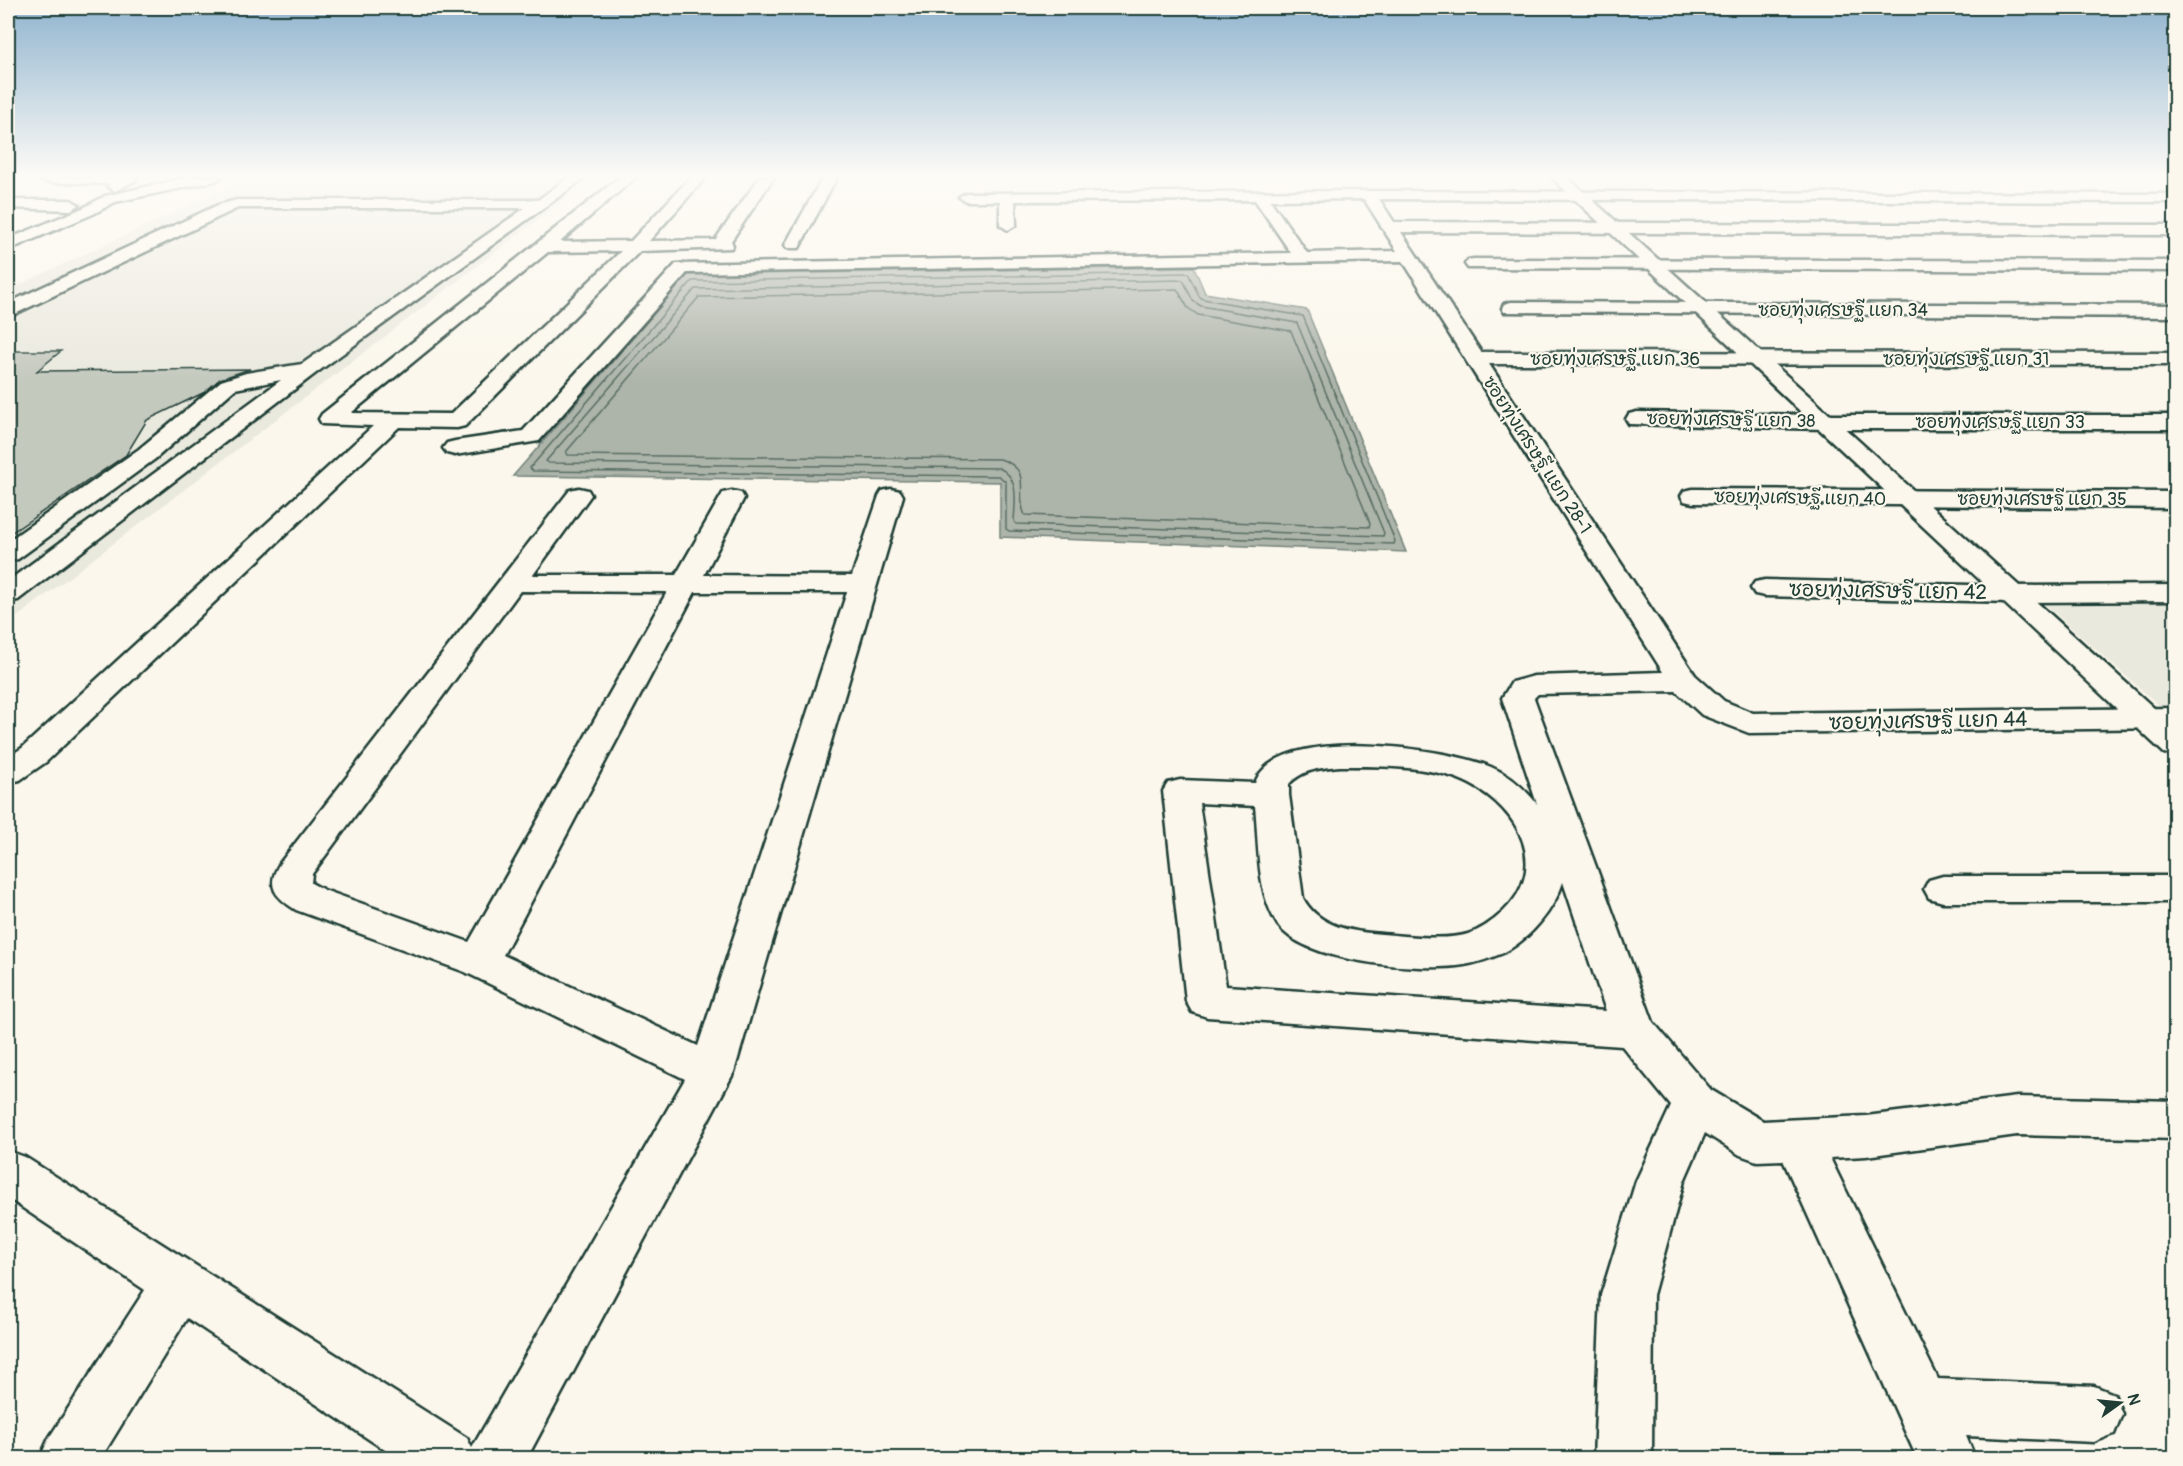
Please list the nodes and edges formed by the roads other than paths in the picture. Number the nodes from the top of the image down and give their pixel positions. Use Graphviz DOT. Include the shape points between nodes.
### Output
graph roads {
  1 [pos="39,245"];
  2 [pos="144,245"];
  3 [pos="482,245"];
  4 [pos="685,245"];
  5 [pos="1237,245"];
  6 [pos="1294,245"];
  7 [pos="1401,245"];
  8 [pos="1632,245"];
  9 [pos="636,246"];
  10 [pos="544,247"];
  11 [pos="1408,256"];
  12 [pos="1302,257"];
  13 [pos="1244,258"];
  14 [pos="8,259"];
  15 [pos="1474,264"];
  16 [pos="1653,264"];
  17 [pos="2175,266"];
  18 [pos="1511,308"];
  19 [pos="1702,309"];
  20 [pos="8,310"];
  21 [pos="2175,311"];
  22 [pos="1474,358"];
  23 [pos="1756,359"];
  24 [pos="2175,359"];
  25 [pos="309,369"];
  26 [pos="1637,419"];
  27 [pos="393,420"];
  28 [pos="1824,422"];
  29 [pos="2175,422"];
  30 [pos="455,448"];
  31 [pos="579,495"];
  32 [pos="891,496"];
  33 [pos="1693,496"];
  34 [pos="732,498"];
  35 [pos="1908,499"];
  36 [pos="2175,500"];
  37 [pos="8,553"];
  38 [pos="512,583"];
  39 [pos="686,584"];
  40 [pos="863,584"];
  41 [pos="1765,588"];
  42 [pos="2175,593"];
  43 [pos="8,594"];
  44 [pos="2011,594"];
  45 [pos="1684,681"];
  46 [pos="1713,708"];
  47 [pos="2160,718"];
  48 [pos="2175,746"];
  49 [pos="8,772"];
  50 [pos="1271,795"];
  51 [pos="1942,890"];
  52 [pos="2175,890"];
  53 [pos="478,961"];
  54 [pos="1634,1030"];
  55 [pos="712,1072"];
  56 [pos="1695,1104"];
  57 [pos="2175,1120"];
  58 [pos="1797,1139"];
  59 [pos="8,1172"];
  60 [pos="179,1283"];
  61 [pos="1922,1406"];
  62 [pos="2094,1414"];
  63 [pos="69,1458"];
  64 [pos="447,1458"];
  65 [pos="496,1458"];
  66 [pos="1623,1458"];
  67 [pos="1946,1458"];
  1 -- 14 [label="street"];
  2 -- 20 [label="street"];
  3 -- 25 [label="street"];
  4 -- 9 [label="street"];
  5 -- 13 [label="street"];
  6 -- 12 [label="street"];
  7 -- 11 [label="street, ซอยทุ่งเศรษฐี แยก 28-1"];
  8 -- 16 [label="street"];
  9 -- 10 [label="street"];
  9 -- 27 [label="street" via="458,421"];
  10 -- 27 [label="street" via="330,419"];
  11 -- 12 [label="street" via="1339,264"];
  11 -- 22 [label="street, ซอยทุ่งเศรษฐี แยก 28-1"];
  12 -- 13 [label="street"];
  13 -- 30 [label="street" via="682,268 531,436"];
  15 -- 16 [label="street"];
  16 -- 17 [label="street"];
  16 -- 19 [label="street"];
  18 -- 19 [label="street, ซอยทุ่งเศรษฐี แยก 34"];
  19 -- 21 [label="street, ซอยทุ่งเศรษฐี แยก 34"];
  19 -- 23 [label="street"];
  22 -- 23 [label="street, ซอยทุ่งเศรษฐี แยก 36"];
  22 -- 45 [label="street, ซอยทุ่งเศรษฐี แยก 28-1"];
  23 -- 24 [label="street, ซอยทุ่งเศรษฐี แยก 31"];
  23 -- 28 [label="street"];
  25 -- 37 [label="street" via="228,385 147,454"];
  25 -- 43 [label="street"];
  26 -- 28 [label="street, ซอยทุ่งเศรษฐี แยก 38"];
  27 -- 49 [label="street" via="43,747"];
  28 -- 29 [label="street, ซอยทุ่งเศรษฐี แยก 33"];
  28 -- 35 [label="street"];
  31 -- 38 [label="street"];
  32 -- 40 [label="street"];
  33 -- 35 [label="street, ซอยทุ่งเศรษฐี แยก 40"];
  34 -- 39 [label="street"];
  35 -- 36 [label="street, ซอยทุ่งเศรษฐี แยก 35"];
  35 -- 44 [label="street"];
  38 -- 39 [label="street"];
  38 -- 53 [label="street" via="293,873 292,890 310,900"];
  39 -- 40 [label="street"];
  39 -- 53 [label="street"];
  40 -- 55 [label="street"];
  41 -- 44 [label="street, ซอยทุ่งเศรษฐี แยก 42"];
  42 -- 44 [label="street, ซอยทุ่งเศรษฐี แยก 42"];
  44 -- 47 [label="street"];
  45 -- 46 [label="street, ซอยทุ่งเศรษฐี แยก 28-1"];
  45 -- 54 [label="street" via="1534,685 1523,689 1518,698"];
  46 -- 47 [label="street, ซอยทุ่งเศรษฐี แยก 44" via="1749,723"];
  47 -- 48 [label="street"];
  50 -- 50 [label="street" via="1273,779 1280,772 1315,758 1355,755 1442,763 1478,774 1523,808 1543,840 1546,865 1541,892 1522,917 1490,943 1468,949 1441,952 1335,942 1301,926 1288,912"];
  50 -- 54 [label="street" via="1180,791 1207,1002"];
  51 -- 52 [label="street"];
  53 -- 55 [label="street"];
  54 -- 56 [label="street"];
  55 -- 65 [label="street"];
  56 -- 58 [label="street" via="1758,1141"];
  56 -- 66 [label="street" via="1660,1181 1627,1294"];
  57 -- 58 [label="street" via="2017,1116 1866,1136"];
  58 -- 61 [label="street"];
  59 -- 60 [label="street"];
  60 -- 63 [label="street"];
  60 -- 64 [label="street"];
  61 -- 62 [label="street"];
  61 -- 67 [label="street"];
}
